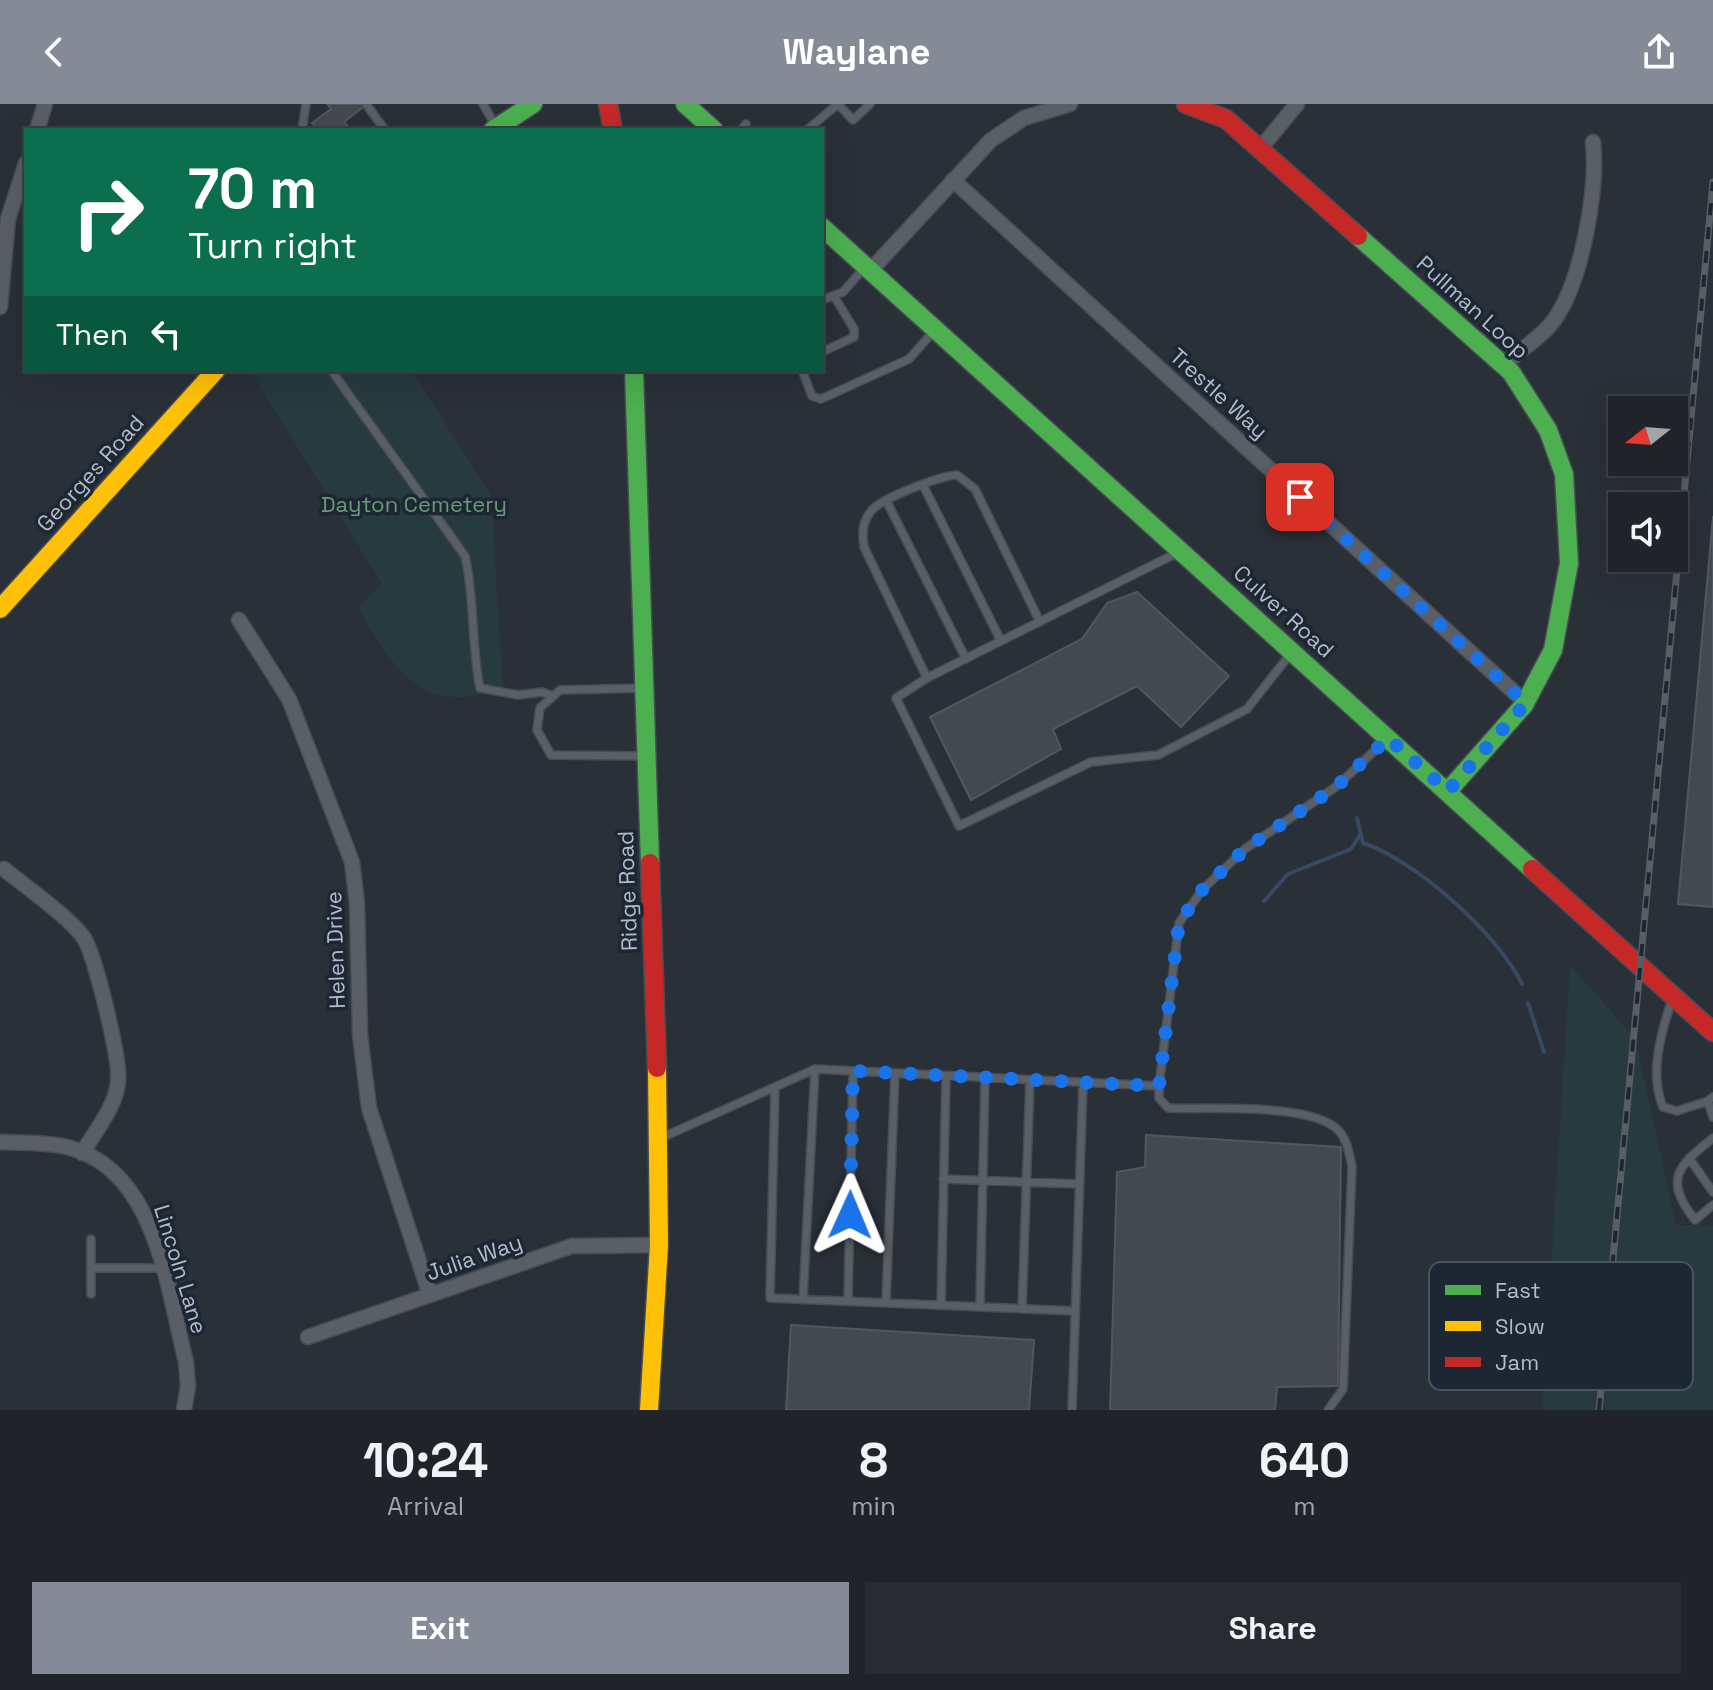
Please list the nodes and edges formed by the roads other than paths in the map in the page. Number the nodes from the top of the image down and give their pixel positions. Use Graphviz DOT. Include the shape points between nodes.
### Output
graph roads {
  1 [pos="45,104"];
  2 [pos="306,104"];
  3 [pos="366,104"];
  4 [pos="483,104"];
  5 [pos="533,104"];
  6 [pos="608,104"];
  7 [pos="685,104"];
  8 [pos="870,104"];
  9 [pos="1070,104"];
  10 [pos="1186,104"];
  11 [pos="1297,104"];
  12 [pos="38,128"];
  13 [pos="302,128"];
  14 [pos="384,128"];
  15 [pos="495,128"];
  16 [pos="497,128"];
  17 [pos="613,128"];
  18 [pos="712,128"];
  19 [pos="809,128"];
  20 [pos="1593,142"];
  21 [pos="1260,149"];
  22 [pos="24,169"];
  23 [pos="953,180"];
  24 [pos="824,229"];
  25 [pos="868,269"];
  26 [pos="834,296"];
  27 [pos="824,299"];
  28 [pos="0,307"];
  29 [pos="935,329"];
  30 [pos="824,351"];
  31 [pos="1503,365"];
  32 [pos="214,372"];
  33 [pos="332,372"];
  34 [pos="634,372"];
  35 [pos="803,372"];
  36 [pos="923,485"];
  37 [pos="887,502"];
  38 [pos="1181,551"];
  39 [pos="0,609"];
  40 [pos="239,620"];
  41 [pos="1040,622"];
  42 [pos="1001,641"];
  43 [pos="1292,651"];
  44 [pos="966,659"];
  45 [pos="927,678"];
  46 [pos="644,688"];
  47 [pos="550,695"];
  48 [pos="1526,703"];
  49 [pos="1388,738"];
  50 [pos="646,756"];
  51 [pos="1448,791"];
  52 [pos="4,869"];
  53 [pos="1674,996"];
  54 [pos="1713,1032"];
  55 [pos="815,1069"];
  56 [pos="853,1071"];
  57 [pos="895,1073"];
  58 [pos="946,1076"];
  59 [pos="985,1078"];
  60 [pos="1030,1080"];
  61 [pos="1083,1083"];
  62 [pos="1159,1086"];
  63 [pos="775,1087"];
  64 [pos="1711,1099"];
  65 [pos="1713,1117"];
  66 [pos="1713,1138"];
  67 [pos="659,1139"];
  68 [pos="0,1142"];
  69 [pos="82,1153"];
  70 [pos="1689,1158"];
  71 [pos="943,1179"];
  72 [pos="983,1180"];
  73 [pos="1026,1182"];
  74 [pos="1079,1184"];
  75 [pos="1713,1192"];
  76 [pos="1713,1205"];
  77 [pos="91,1239"];
  78 [pos="659,1245"];
  79 [pos="91,1268"];
  80 [pos="162,1268"];
  81 [pos="91,1294"];
  82 [pos="430,1295"];
  83 [pos="803,1299"];
  84 [pos="848,1301"];
  85 [pos="886,1303"];
  86 [pos="941,1305"];
  87 [pos="980,1307"];
  88 [pos="1022,1309"];
  89 [pos="1075,1311"];
  90 [pos="308,1337"];
  91 [pos="184,1410"];
  92 [pos="649,1410"];
  93 [pos="1072,1410"];
  94 [pos="1328,1410"];
  1 -- 12 [label="street"];
  2 -- 13 [label="lane"];
  3 -- 14 [label="lane"];
  4 -- 15 [label="lane"];
  5 -- 16 [label="street"];
  6 -- 17 [label="street"];
  7 -- 18 [label="street"];
  8 -- 19 [label="lane" via="853,120 838,104"];
  9 -- 23 [label="street" via="1024,118 991,140"];
  10 -- 21 [label="street, Pullman Loop" via="1226,119"];
  11 -- 21 [label="street"];
  20 -- 31 [label="street" via="1596,170 1566,298 1553,322"];
  21 -- 31 [label="street, Pullman Loop"];
  22 -- 28 [label="street" via="8,219"];
  23 -- 25 [label="street"];
  23 -- 48 [label="street, Trestle Way"];
  24 -- 25 [label="street, Culver Road"];
  25 -- 26 [label="lane"];
  25 -- 29 [label="street, Culver Road"];
  26 -- 27 [label="lane"];
  26 -- 30 [label="lane" via="854,337"];
  29 -- 35 [label="lane" via="909,359 821,399 812,396"];
  29 -- 38 [label="street, Culver Road"];
  31 -- 48 [label="street, Pullman Loop" via="1543,420 1558,451 1570,514 1559,629 1545,671"];
  32 -- 39 [label="street, Georges Road"];
  33 -- 47 [label="lane" via="465,556 480,688"];
  34 -- 46 [label="street, Ridge Road"];
  36 -- 37 [label="lane"];
  36 -- 41 [label="lane" via="957,475 975,489"];
  36 -- 42 [label="lane"];
  37 -- 44 [label="lane"];
  37 -- 45 [label="lane" via="872,509 861,529 864,547"];
  38 -- 41 [label="lane"];
  38 -- 43 [label="street, Culver Road"];
  40 -- 82 [label="street, Helen Drive" via="289,699 352,862 369,1108"];
  41 -- 42 [label="lane"];
  42 -- 44 [label="lane"];
  43 -- 45 [label="lane" via="1247,709 1158,755 1091,762 959,826 896,698"];
  43 -- 49 [label="street, Culver Road"];
  44 -- 45 [label="lane"];
  46 -- 47 [label="lane" via="576,688"];
  46 -- 50 [label="street, Ridge Road"];
  47 -- 50 [label="lane" via="537,718 541,740 551,755"];
  48 -- 51 [label="street, Pullman Loop"];
  49 -- 51 [label="street, Culver Road"];
  49 -- 62 [label="lane" via="1337,786 1245,849 1202,890 1179,923"];
  50 -- 67 [label="street, Ridge Road"];
  51 -- 53 [label="street, Culver Road"];
  52 -- 69 [label="street" via="84,937 90,955 118,1060 118,1083"];
  53 -- 54 [label="street, Culver Road"];
  53 -- 64 [label="lane" via="1656,1090 1663,1107 1677,1111"];
  55 -- 56 [label="lane"];
  55 -- 63 [label="lane"];
  55 -- 83 [label="lane"];
  56 -- 57 [label="lane"];
  56 -- 84 [label="lane"];
  57 -- 58 [label="lane"];
  57 -- 85 [label="lane"];
  58 -- 59 [label="lane"];
  58 -- 71 [label="lane"];
  59 -- 60 [label="lane"];
  59 -- 72 [label="lane"];
  60 -- 61 [label="lane"];
  60 -- 73 [label="lane"];
  61 -- 62 [label="lane"];
  61 -- 74 [label="lane"];
  62 -- 94 [label="lane" via="1159,1098 1168,1108 1299,1113 1327,1121 1345,1138 1352,1166 1343,1389"];
  63 -- 67 [label="lane"];
  63 -- 83 [label="lane" via="770,1298"];
  64 -- 65 [label="lane"];
  66 -- 70 [label="lane"];
  67 -- 78 [label="street, Ridge Road"];
  68 -- 69 [label="street, Lincoln Lane"];
  69 -- 80 [label="street, Lincoln Lane" via="133,1194 147,1218"];
  70 -- 75 [label="lane"];
  70 -- 76 [label="lane" via="1680,1164 1677,1179 1681,1202 1695,1220"];
  71 -- 72 [label="lane"];
  71 -- 86 [label="lane"];
  72 -- 73 [label="lane"];
  72 -- 87 [label="lane"];
  73 -- 74 [label="lane"];
  73 -- 88 [label="lane"];
  74 -- 89 [label="lane"];
  77 -- 79 [label="lane"];
  78 -- 82 [label="street, Julia Way" via="572,1246"];
  78 -- 92 [label="street, Ridge Road"];
  79 -- 80 [label="lane"];
  79 -- 81 [label="lane"];
  80 -- 91 [label="street, Lincoln Lane" via="186,1362"];
  82 -- 90 [label="street, Julia Way"];
  83 -- 84 [label="lane"];
  84 -- 85 [label="lane"];
  85 -- 86 [label="lane"];
  86 -- 87 [label="lane"];
  87 -- 88 [label="lane"];
  88 -- 89 [label="lane"];
  89 -- 93 [label="lane"];
}
